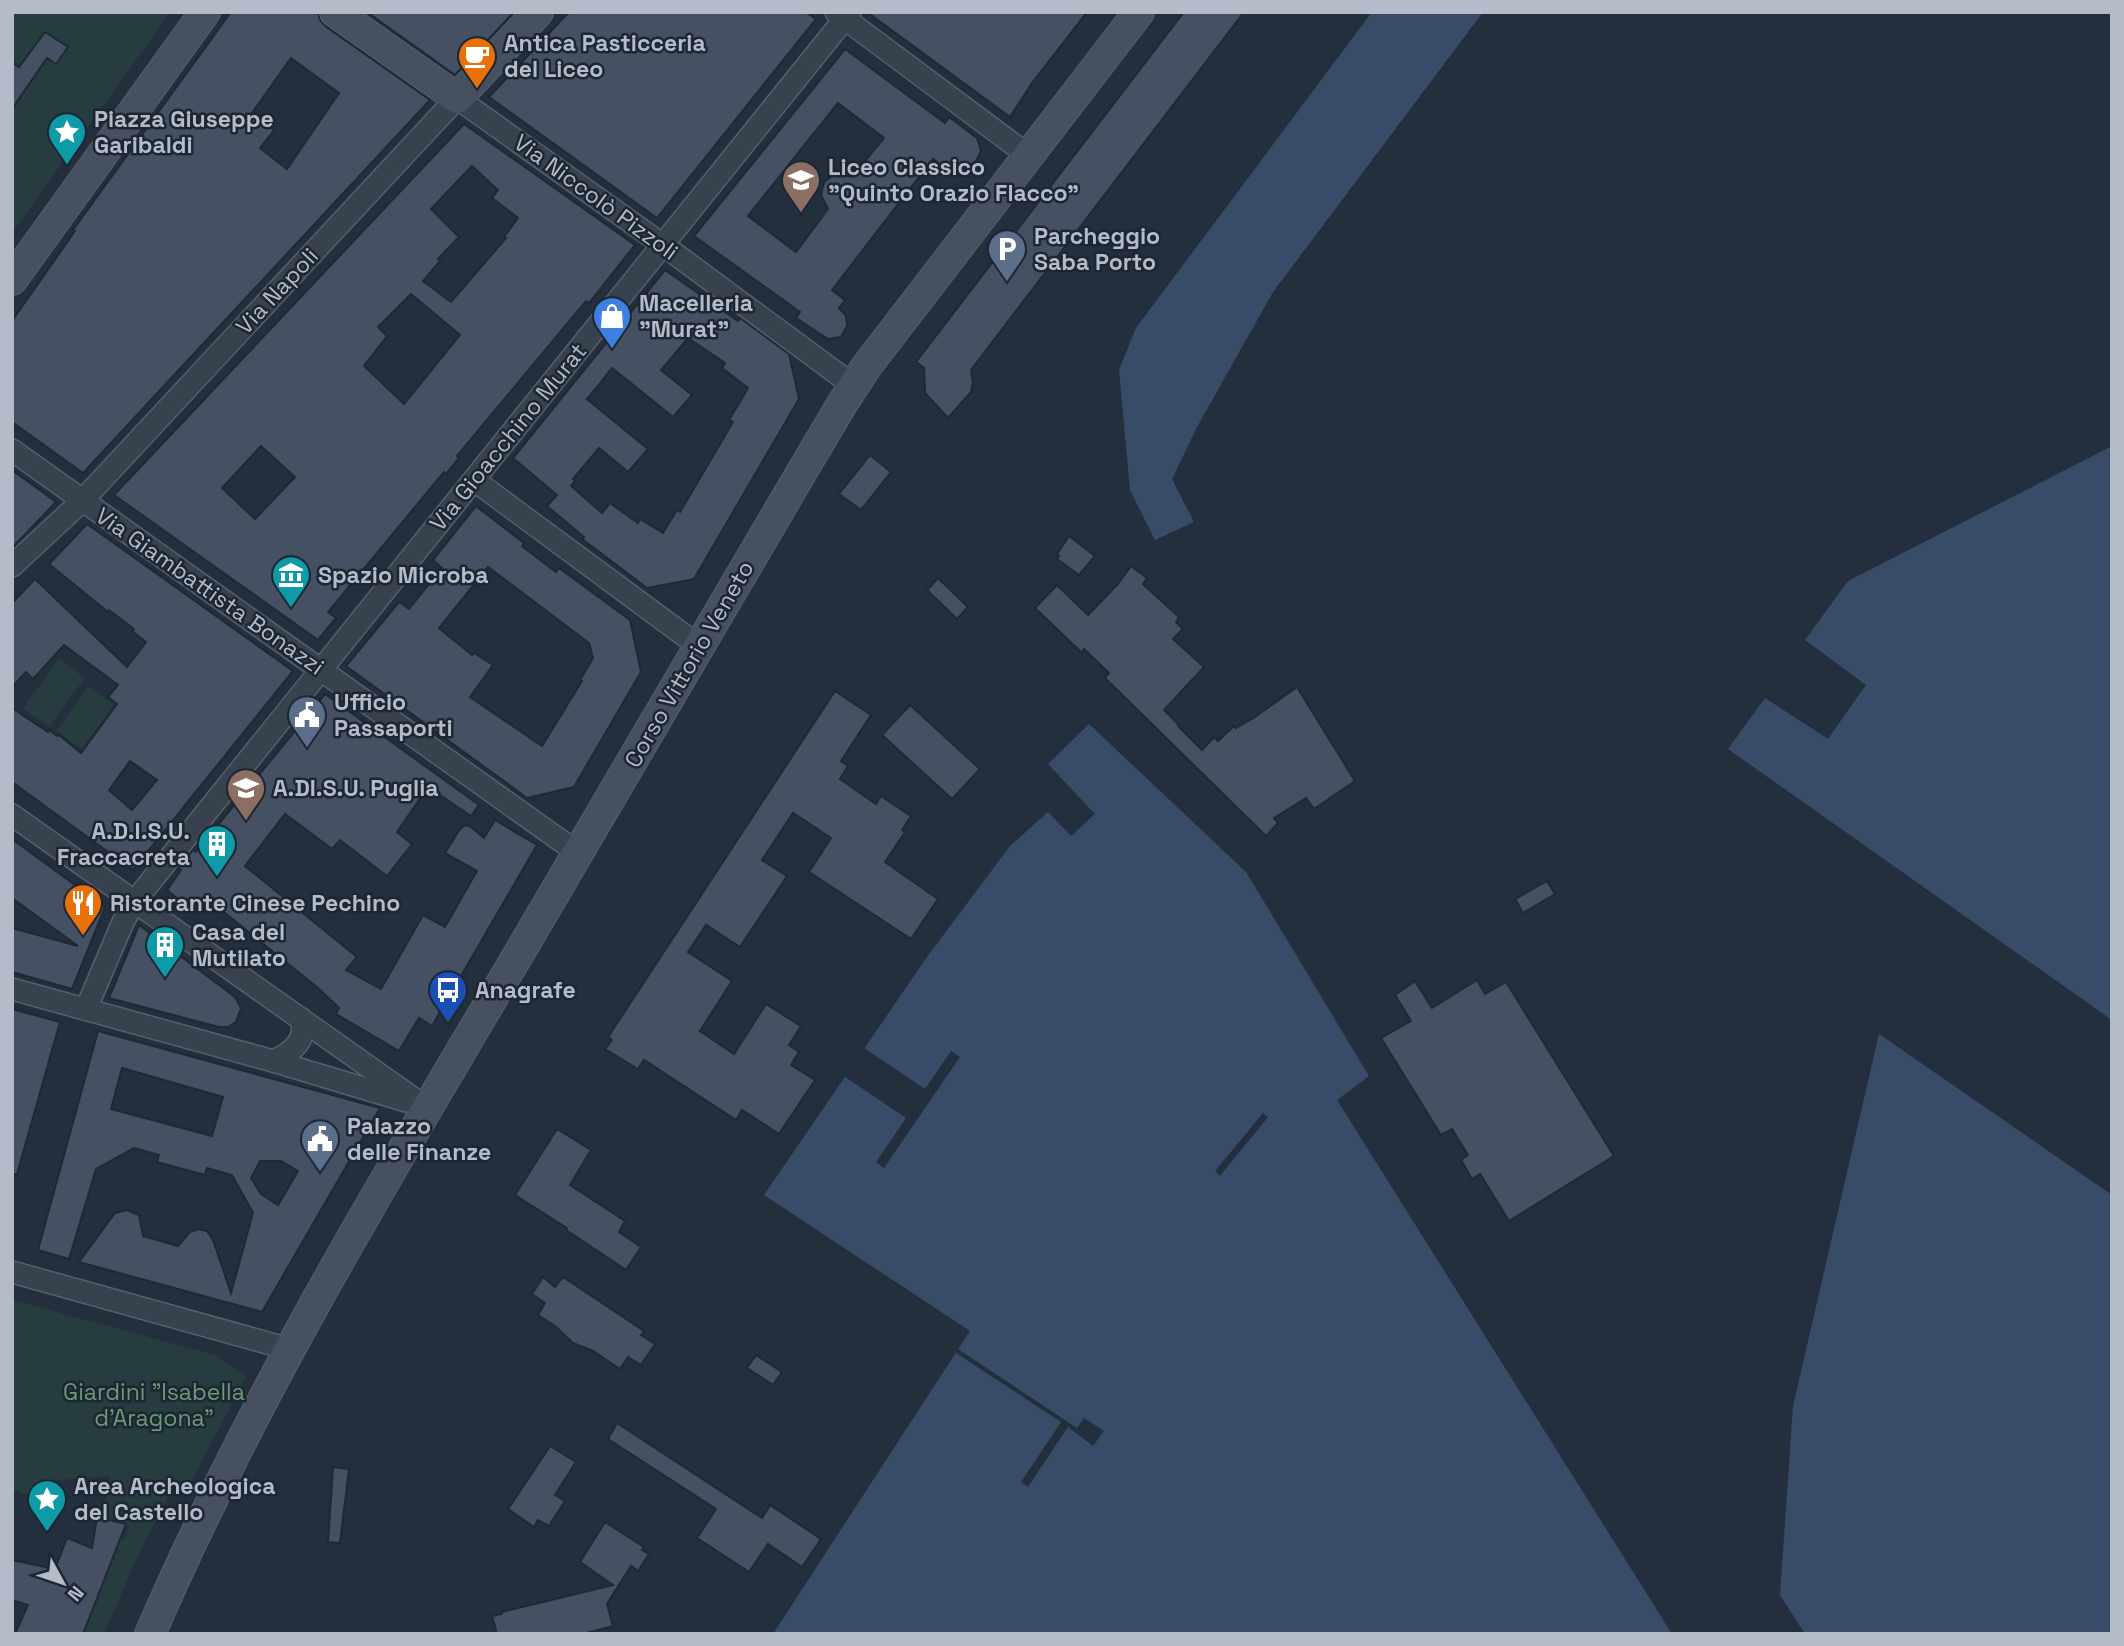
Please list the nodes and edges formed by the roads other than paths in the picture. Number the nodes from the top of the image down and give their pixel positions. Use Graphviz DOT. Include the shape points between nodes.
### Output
graph roads {
  1 [pos="205,12"];
  2 [pos="335,12"];
  3 [pos="538,12"];
  4 [pos="1139,12"];
  5 [pos="844,14"];
  6 [pos="457,98"];
  7 [pos="1029,156"];
  8 [pos="663,245"];
  9 [pos="12,280"];
  10 [pos="854,386"];
  11 [pos="12,450"];
  12 [pos="474,480"];
  13 [pos="82,501"];
  14 [pos="12,566"];
  15 [pos="700,647"];
  16 [pos="322,671"];
  17 [pos="12,815"];
  18 [pos="578,853"];
  19 [pos="135,901"];
  20 [pos="12,989"];
  21 [pos="86,1009"];
  22 [pos="300,1018"];
  23 [pos="272,1061"];
  24 [pos="427,1108"];
  25 [pos="12,1272"];
  26 [pos="289,1349"];
  27 [pos="150,1634"];
  1 -- 9 [label="main road"];
  2 -- 6 [label="main road, Via Niccolò Pizzoli"];
  3 -- 6 [label="main road, Via Napoli"];
  4 -- 7 [label="main road, Corso Vittorio Veneto"];
  5 -- 7 [label="street"];
  5 -- 8 [label="street, Via Gioacchino Murat"];
  6 -- 8 [label="street, Via Niccolò Pizzoli"];
  6 -- 13 [label="street, Via Napoli"];
  7 -- 10 [label="main road, Corso Vittorio Veneto"];
  8 -- 10 [label="street, Via Niccolò Pizzoli"];
  8 -- 12 [label="street, Via Gioacchino Murat"];
  10 -- 15 [label="main road, Corso Vittorio Veneto"];
  11 -- 13 [label="street, Via Giambattista Bonazzi"];
  12 -- 15 [label="street"];
  12 -- 16 [label="street, Via Gioacchino Murat"];
  13 -- 14 [label="street, Via Napoli"];
  13 -- 16 [label="street, Via Giambattista Bonazzi"];
  15 -- 18 [label="main road, Corso Vittorio Veneto"];
  16 -- 18 [label="street, Via Giambattista Bonazzi"];
  16 -- 19 [label="street, Via Gioacchino Murat"];
  17 -- 19 [label="street"];
  18 -- 24 [label="main road, Corso Vittorio Veneto"];
  19 -- 21 [label="street, Via Gioacchino Murat"];
  19 -- 22 [label="street"];
  20 -- 21 [label="street"];
  21 -- 23 [label="street"];
  22 -- 23 [label="street" via="303,1034 297,1045"];
  22 -- 24 [label="street"];
  23 -- 24 [label="street"];
  24 -- 26 [label="main road, Corso Vittorio Veneto"];
  25 -- 26 [label="street"];
  26 -- 27 [label="main road, Corso Vittorio Veneto"];
}
